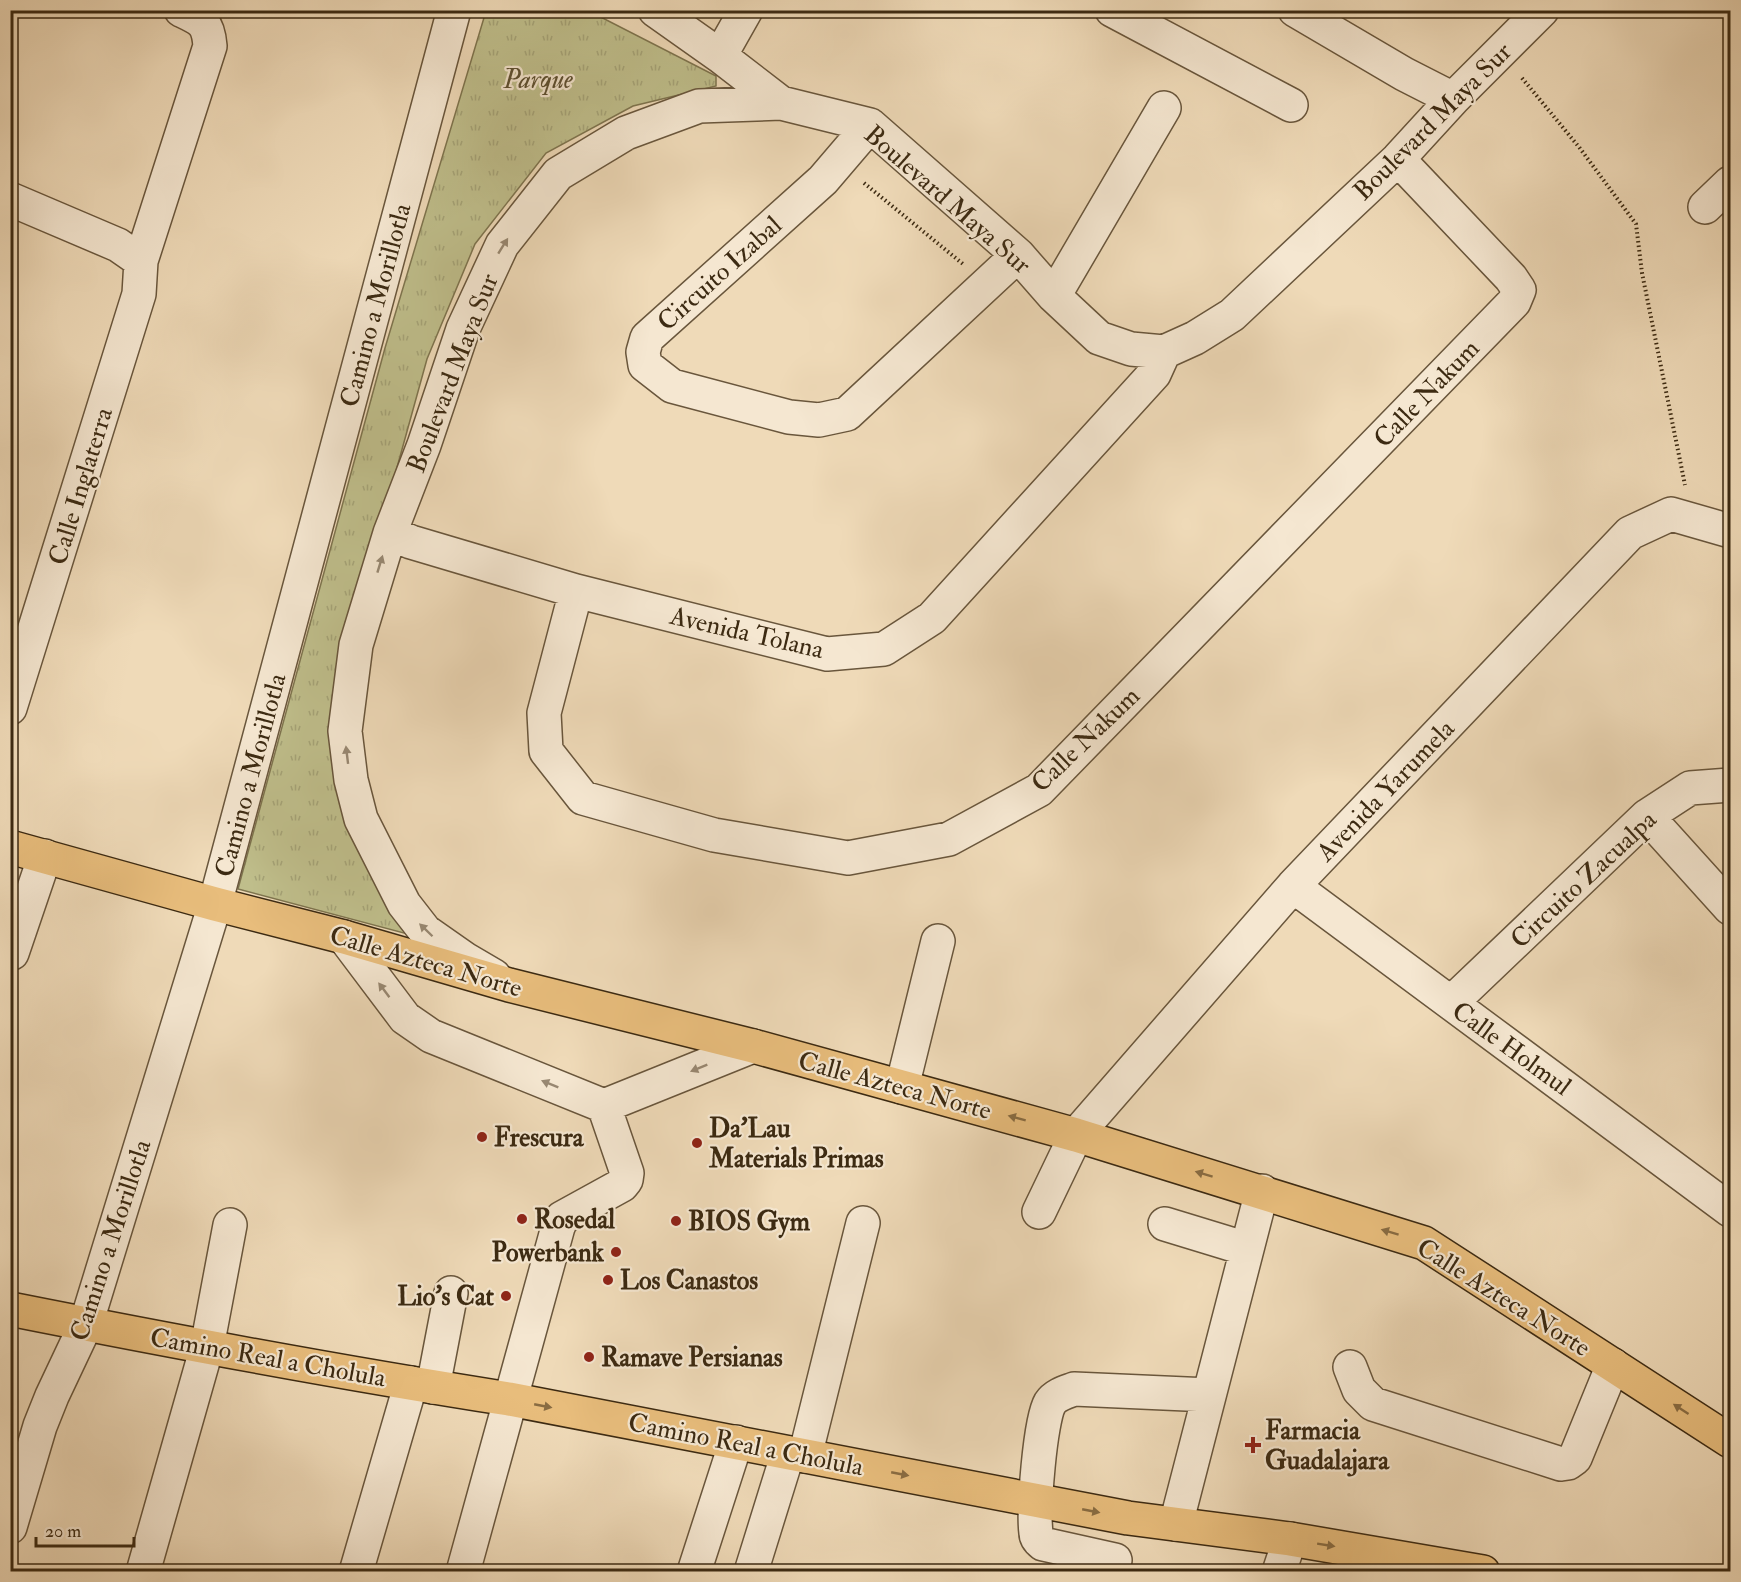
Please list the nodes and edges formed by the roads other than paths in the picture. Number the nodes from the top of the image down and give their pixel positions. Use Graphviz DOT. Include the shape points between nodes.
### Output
graph roads {
  1 [pos="181,10"];
  2 [pos="454,10"];
  3 [pos="655,10"];
  4 [pos="746,10"];
  5 [pos="1112,10"];
  6 [pos="1295,10"];
  7 [pos="1542,10"];
  8 [pos="720,56"];
  9 [pos="1453,99"];
  10 [pos="781,103"];
  11 [pos="1291,105"];
  12 [pos="1164,108"];
  13 [pos="870,125"];
  14 [pos="1398,159"];
  15 [pos="1731,183"];
  16 [pos="10,199"];
  17 [pos="1705,207"];
  18 [pos="1018,255"];
  19 [pos="141,261"];
  20 [pos="1054,296"];
  21 [pos="1164,352"];
  22 [pos="1731,531"];
  23 [pos="390,533"];
  24 [pos="576,591"];
  25 [pos="23,624"];
  26 [pos="10,708"];
  27 [pos="1731,784"];
  28 [pos="1647,816"];
  29 [pos="10,847"];
  30 [pos="45,856"];
  31 [pos="1293,886"];
  32 [pos="215,904"];
  33 [pos="1731,908"];
  34 [pos="344,937"];
  35 [pos="938,941"];
  36 [pos="12,953"];
  37 [pos="509,985"];
  38 [pos="1451,1003"];
  39 [pos="753,1046"];
  40 [pos="902,1087"];
  41 [pos="604,1106"];
  42 [pos="1076,1135"];
  43 [pos="1262,1191"];
  44 [pos="1731,1210"];
  45 [pos="1039,1212"];
  46 [pos="863,1223"];
  47 [pos="1165,1224"];
  48 [pos="230,1225"];
  49 [pos="1247,1249"];
  50 [pos="451,1293"];
  51 [pos="10,1309"];
  52 [pos="86,1324"];
  53 [pos="207,1347"];
  54 [pos="1613,1365"];
  55 [pos="1350,1367"];
  56 [pos="422,1385"];
  57 [pos="1209,1395"];
  58 [pos="509,1399"];
  59 [pos="1731,1441"];
  60 [pos="736,1442"];
  61 [pos="796,1454"];
  62 [pos="1036,1500"];
  63 [pos="1128,1518"];
  64 [pos="1176,1524"];
  65 [pos="10,1527"];
  66 [pos="1290,1539"];
  67 [pos="1372,1562"];
  68 [pos="1114,1566"];
  69 [pos="143,1572"];
  70 [pos="356,1572"];
  71 [pos="463,1572"];
  72 [pos="694,1572"];
  73 [pos="751,1572"];
  74 [pos="1279,1572"];
  75 [pos="1483,1572"];
  1 -- 19 [label="street, Calle Inglaterra" via="203,21 210,46"];
  2 -- 32 [label="street, Camino a Morillotla"];
  3 -- 8 [label="street"];
  4 -- 8 [label="street"];
  5 -- 11 [label="street"];
  6 -- 9 [label="street"];
  7 -- 9 [label="street, Boulevard Maya Sur"];
  8 -- 10 [label="street"];
  9 -- 14 [label="street, Boulevard Maya Sur"];
  10 -- 13 [label="street, Boulevard Maya Sur"];
  23 -- 10 [label="street, Boulevard Maya Sur, one-way" via="463,329 502,245 558,174 626,133 699,106"];
  12 -- 20 [label="street"];
  13 -- 18 [label="street, Boulevard Maya Sur"];
  13 -- 18 [label="street, Circuito Izabal" via="823,180 647,338 645,365 672,386 789,417 819,420 847,414"];
  14 -- 21 [label="street, Boulevard Maya Sur" via="1232,315"];
  14 -- 24 [label="street, Calle Nakum" via="1511,278 1519,290 1514,302 1039,790 949,838 848,858 714,835 583,798 546,751 544,713"];
  15 -- 17 [label="street"];
  16 -- 19 [label="street" via="118,244"];
  18 -- 20 [label="street, Boulevard Maya Sur"];
  19 -- 25 [label="street, Calle Inglaterra" via="139,294"];
  20 -- 21 [label="street, Boulevard Maya Sur" via="1099,338 1131,349"];
  21 -- 24 [label="street, Avenida Tolana" via="1154,374 932,618 884,649 828,654"];
  22 -- 31 [label="street, Avenida Yarumela" via="1671,514 1630,533"];
  23 -- 24 [label="street, Avenida Tolana"];
  37 -- 23 [label="street, Boulevard Maya Sur, one-way" via="425,931 404,904 354,797 345,731 349,696 356,645"];
  25 -- 26 [label="street, Calle Inglaterra"];
  27 -- 28 [label="street, Circuito Zacualpa" via="1690,788"];
  28 -- 33 [label="street"];
  28 -- 38 [label="street, Circuito Zacualpa"];
  29 -- 30 [label="main road, Calle Azteca Norte"];
  30 -- 32 [label="main road, Calle Azteca Norte"];
  30 -- 36 [label="street"];
  31 -- 38 [label="street, Calle Holmul"];
  31 -- 42 [label="street, Avenida Yarumela"];
  32 -- 34 [label="main road, Calle Azteca Norte"];
  32 -- 52 [label="street, Camino a Morillotla"];
  34 -- 37 [label="main road, Calle Azteca Norte"];
  41 -- 34 [label="street, one-way" via="431,1036 405,1018"];
  35 -- 40 [label="street"];
  37 -- 39 [label="main road, Calle Azteca Norte"];
  38 -- 44 [label="street, Calle Holmul"];
  39 -- 40 [label="main road, Calle Azteca Norte"];
  39 -- 41 [label="street, one-way"];
  42 -- 40 [label="main road, Calle Azteca Norte, one-way"];
  41 -- 58 [label="street" via="626,1179 622,1185 562,1218"];
  43 -- 42 [label="main road, Calle Azteca Norte, one-way"];
  42 -- 45 [label="street, Avenida Yarumela"];
  43 -- 49 [label="street"];
  54 -- 43 [label="main road, Calle Azteca Norte, one-way" via="1424,1243"];
  46 -- 61 [label="street"];
  47 -- 49 [label="street"];
  48 -- 53 [label="street"];
  49 -- 57 [label="street"];
  50 -- 56 [label="street"];
  51 -- 52 [label="main road, Camino Real a Cholula"];
  52 -- 53 [label="main road, Camino Real a Cholula"];
  52 -- 65 [label="street, Camino a Morillotla" via="40,1426"];
  53 -- 56 [label="main road, Camino Real a Cholula"];
  53 -- 69 [label="street"];
  54 -- 55 [label="street" via="1575,1458 1561,1464 1373,1404 1359,1390"];
  59 -- 54 [label="main road, Calle Azteca Norte, one-way"];
  56 -- 58 [label="main road, Camino Real a Cholula"];
  56 -- 70 [label="street"];
  57 -- 62 [label="street" via="1074,1389 1059,1395 1050,1403 1042,1431"];
  57 -- 64 [label="street"];
  58 -- 60 [label="main road, Camino Real a Cholula, one-way"];
  58 -- 71 [label="street"];
  60 -- 61 [label="main road, Camino Real a Cholula"];
  60 -- 72 [label="street"];
  61 -- 62 [label="main road, Camino Real a Cholula, one-way"];
  61 -- 73 [label="street"];
  62 -- 63 [label="main road, Camino Real a Cholula, one-way"];
  62 -- 68 [label="street" via="1038,1540"];
  63 -- 64 [label="main road, Camino Real a Cholula"];
  63 -- 68 [label="street"];
  64 -- 66 [label="main road, Camino Real a Cholula"];
  66 -- 67 [label="main road, Camino Real a Cholula, one-way"];
  66 -- 74 [label="street"];
  67 -- 75 [label="main road, Camino Real a Cholula"];
}
